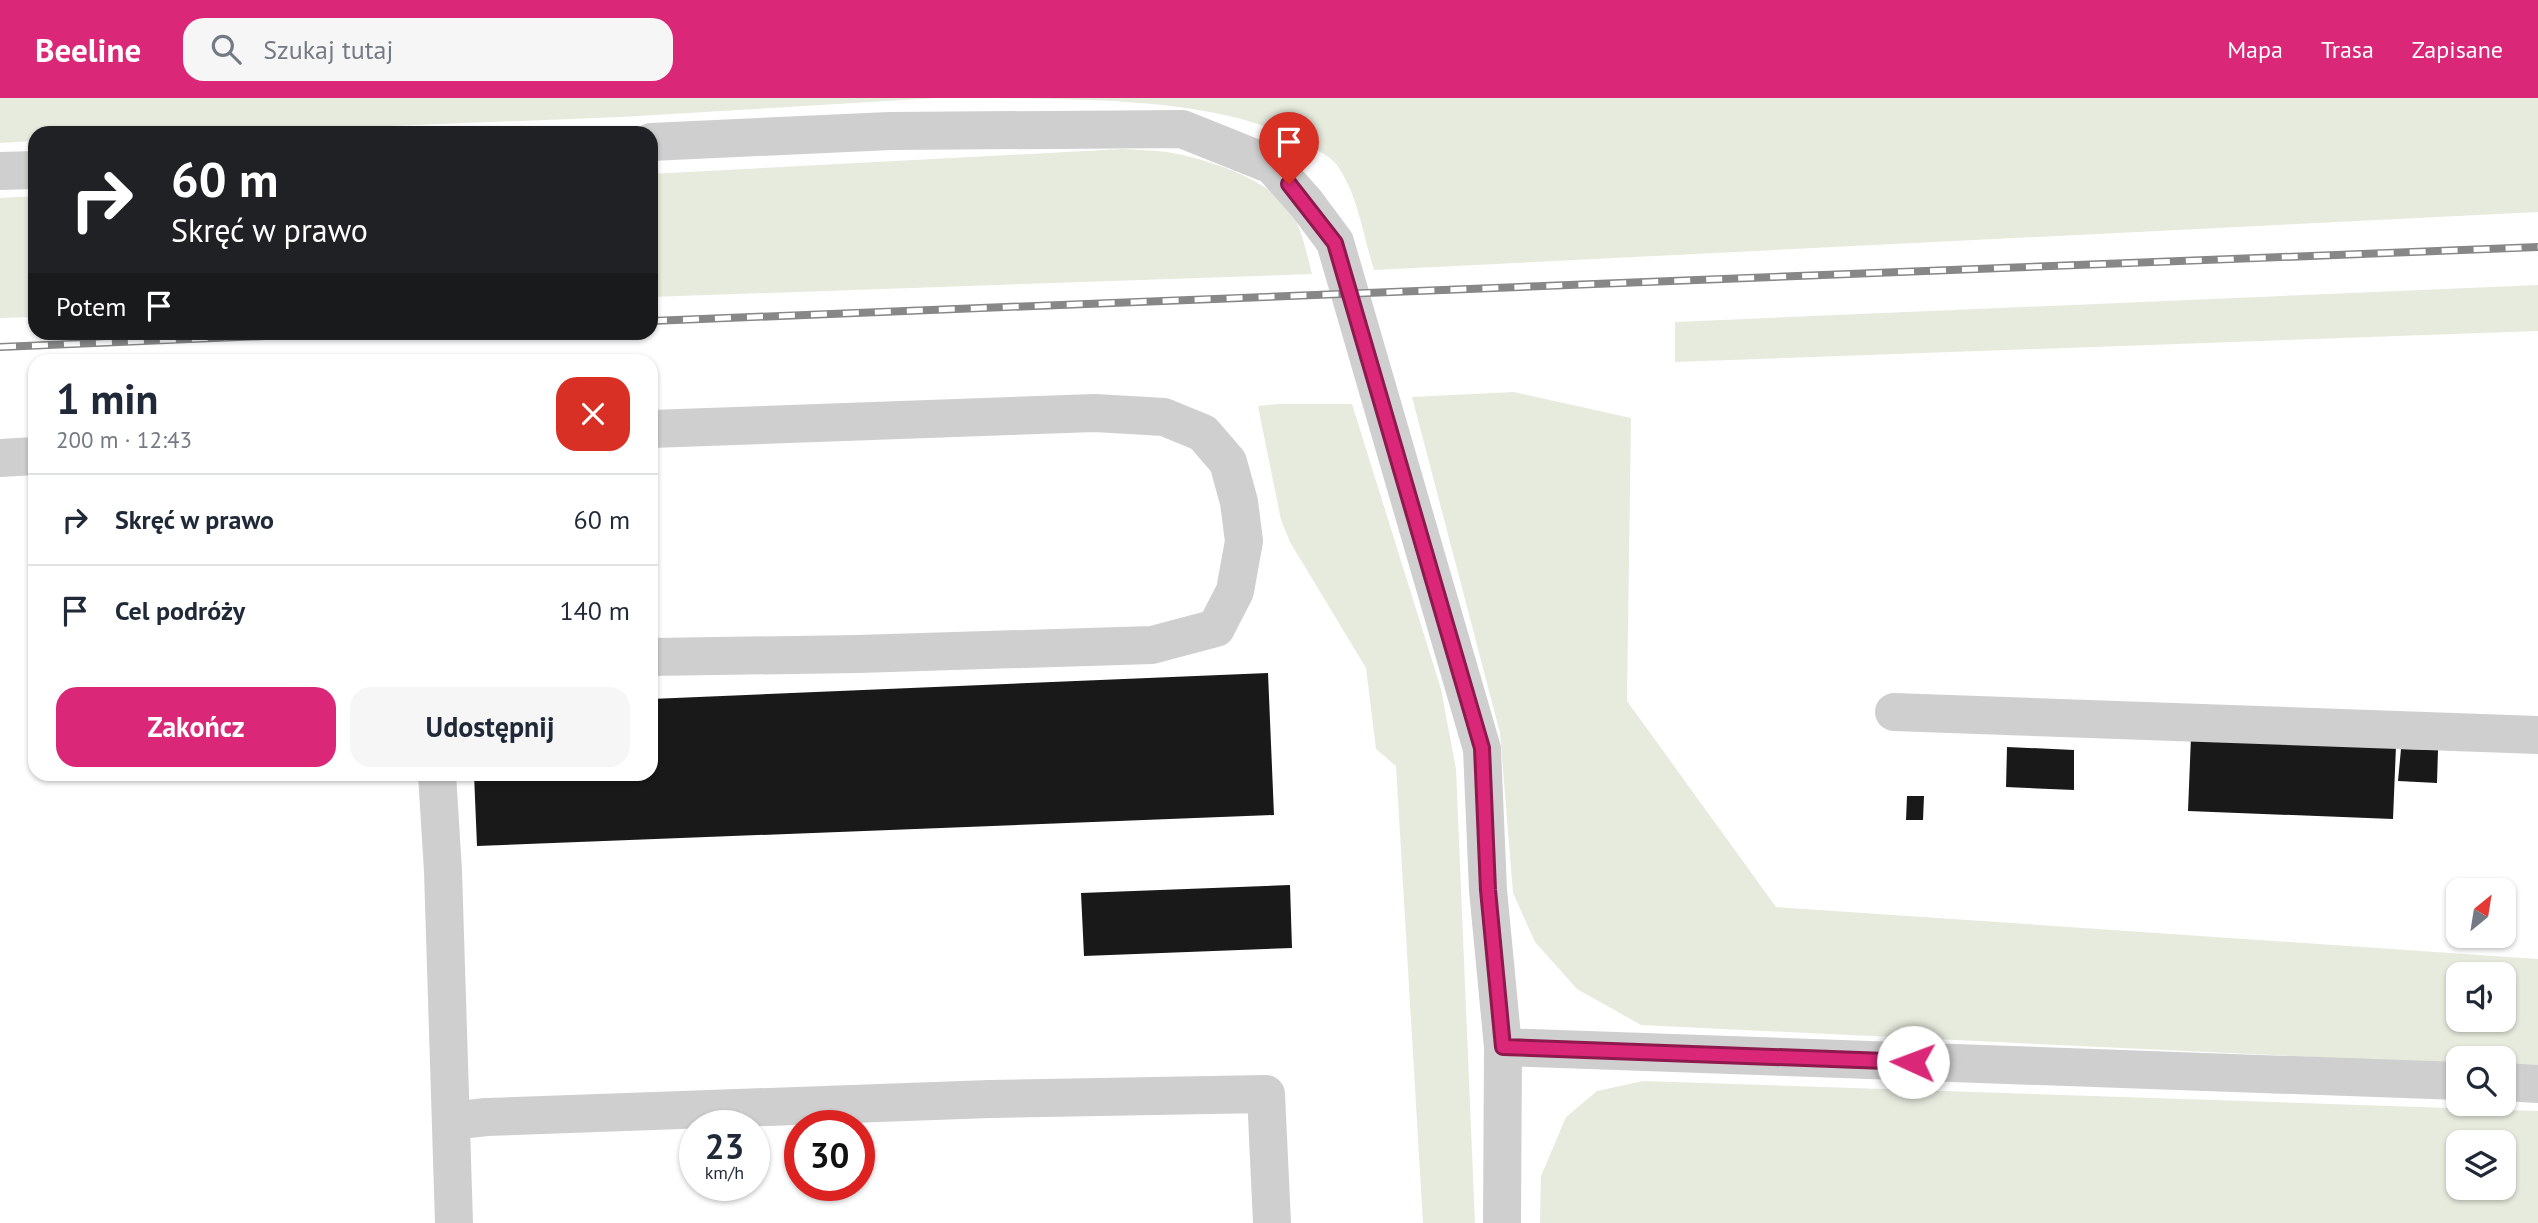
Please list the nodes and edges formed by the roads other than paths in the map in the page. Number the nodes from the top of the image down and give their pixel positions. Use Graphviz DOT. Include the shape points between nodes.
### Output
graph roads {
  1 [pos="658,142"];
  2 [pos="28,170"];
  3 [pos="0,172"];
  4 [pos="658,429"];
  5 [pos="28,456"];
  6 [pos="0,457"];
  7 [pos="658,657"];
  8 [pos="1894,712"];
  9 [pos="2538,735"];
  10 [pos="438,781"];
  11 [pos="1503,1047"];
  12 [pos="2446,1081"];
  13 [pos="2516,1083"];
  14 [pos="2538,1084"];
  15 [pos="451,1121"];
  16 [pos="454,1223"];
  17 [pos="1272,1223"];
  18 [pos="1502,1223"];
  1 -- 11 [label="street" via="890,131 1182,129 1272,165 1335,243 1482,748 1488,890"];
  2 -- 3 [label="street"];
  4 -- 7 [label="street" via="1095,414 1164,417 1203,433 1227,462 1244,541 1236,591 1216,628 1152,645"];
  5 -- 6 [label="street"];
  8 -- 9 [label="street"];
  10 -- 15 [label="street"];
  11 -- 12 [label="street"];
  11 -- 18 [label="street"];
  13 -- 14 [label="street"];
  15 -- 16 [label="street"];
  15 -- 17 [label="street" via="990,1099 1266,1094"];
}
